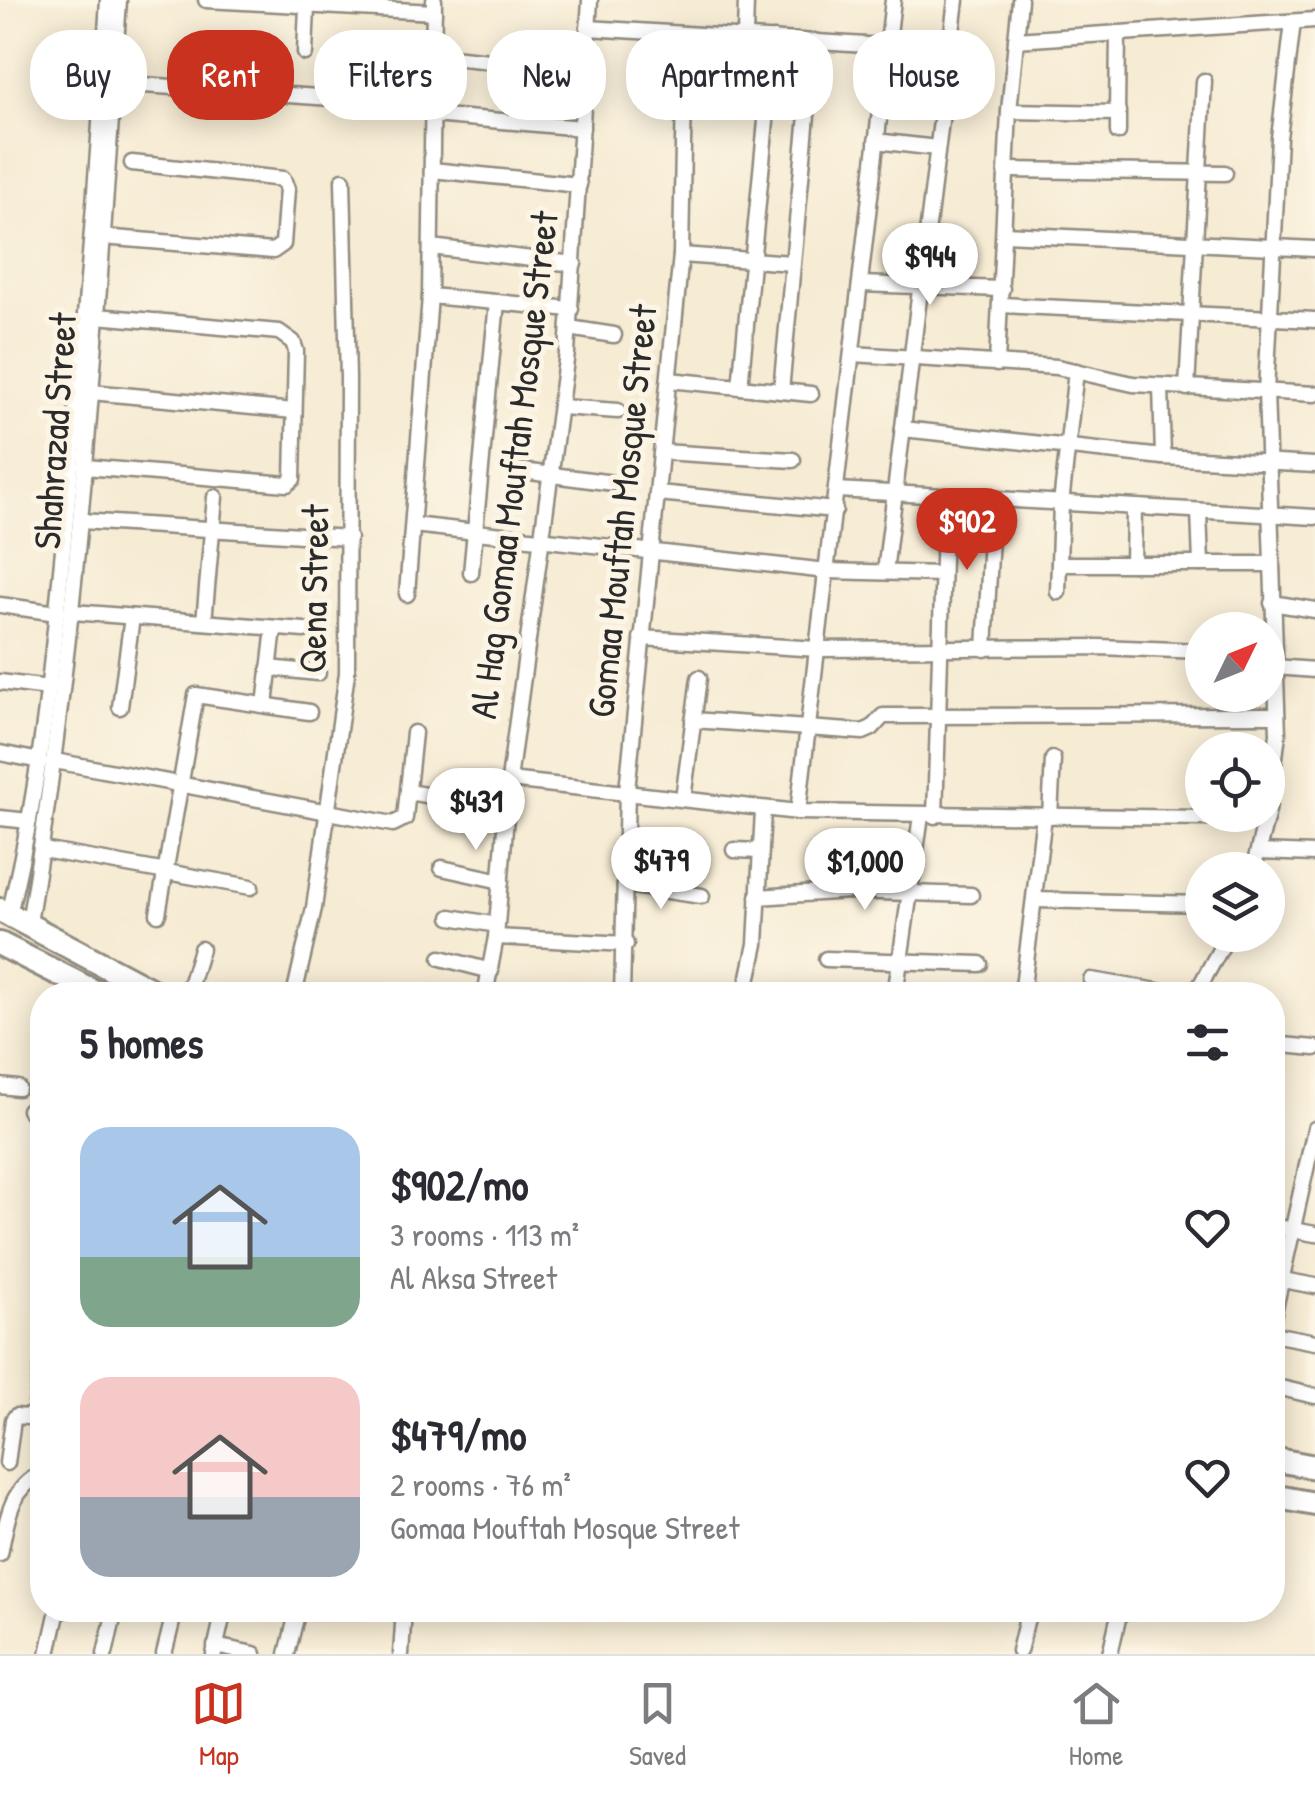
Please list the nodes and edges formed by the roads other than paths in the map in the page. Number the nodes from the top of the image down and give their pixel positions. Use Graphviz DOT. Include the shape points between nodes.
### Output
graph roads {
  1 [pos="108,0"];
  2 [pos="120,0"];
  3 [pos="206,0"];
  4 [pos="590,0"];
  5 [pos="746,0"];
  6 [pos="893,0"];
  7 [pos="956,0"];
  8 [pos="1020,0"];
  9 [pos="434,6"];
  10 [pos="307,7"];
  11 [pos="113,17"];
  12 [pos="1315,20"];
  13 [pos="1293,22"];
  14 [pos="588,28"];
  15 [pos="113,30"];
  16 [pos="626,30"];
  17 [pos="745,30"];
  18 [pos="889,30"];
  19 [pos="952,30"];
  20 [pos="1118,33"];
  21 [pos="1016,40"];
  22 [pos="305,53"];
  23 [pos="1204,82"];
  24 [pos="147,85"];
  25 [pos="314,97"];
  26 [pos="1009,111"];
  27 [pos="1118,111"];
  28 [pos="467,118"];
  29 [pos="111,120"];
  30 [pos="433,120"];
  31 [pos="582,120"];
  32 [pos="683,120"];
  33 [pos="766,120"];
  34 [pos="806,120"];
  35 [pos="878,120"];
  36 [pos="940,120"];
  37 [pos="582,128"];
  38 [pos="1118,132"];
  39 [pos="876,141"];
  40 [pos="937,148"];
  41 [pos="132,163"];
  42 [pos="432,170"];
  43 [pos="1007,170"];
  44 [pos="1198,173"];
  45 [pos="1225,174"];
  46 [pos="343,180"];
  47 [pos="579,185"];
  48 [pos="1005,234"];
  49 [pos="102,237"];
  50 [pos="1196,246"];
  51 [pos="431,247"];
  52 [pos="1272,248"];
  53 [pos="1315,249"];
  54 [pos="681,255"];
  55 [pos="752,260"];
  56 [pos="792,263"];
  57 [pos="574,264"];
  58 [pos="860,284"];
  59 [pos="919,286"];
  60 [pos="1002,289"];
  61 [pos="430,296"];
  62 [pos="497,302"];
  63 [pos="1001,305"];
  64 [pos="571,309"];
  65 [pos="1190,315"];
  66 [pos="1269,319"];
  67 [pos="1315,320"];
  68 [pos="92,323"];
  69 [pos="570,328"];
  70 [pos="614,335"];
  71 [pos="853,354"];
  72 [pos="910,358"];
  73 [pos="997,364"];
  74 [pos="1076,371"];
  75 [pos="669,380"];
  76 [pos="1161,386"];
  77 [pos="740,387"];
  78 [pos="1187,388"];
  79 [pos="781,391"];
  80 [pos="91,392"];
  81 [pos="1266,392"];
  82 [pos="811,394"];
  83 [pos="1315,394"];
  84 [pos="561,408"];
  85 [pos="294,411"];
  86 [pos="618,411"];
  87 [pos="903,429"];
  88 [pos="1068,446"];
  89 [pos="662,452"];
  90 [pos="1163,457"];
  91 [pos="793,460"];
  92 [pos="1267,462"];
  93 [pos="1315,465"];
  94 [pos="86,467"];
  95 [pos="515,470"];
  96 [pos="550,476"];
  97 [pos="613,483"];
  98 [pos="837,490"];
  99 [pos="658,493"];
  100 [pos="894,493"];
  101 [pos="945,496"];
  102 [pos="216,497"];
  103 [pos="993,499"];
  104 [pos="1061,504"];
  105 [pos="1134,509"];
  106 [pos="834,510"];
  107 [pos="1199,511"];
  108 [pos="1269,515"];
  109 [pos="1315,517"];
  110 [pos="81,521"];
  111 [pos="414,524"];
  112 [pos="212,530"];
  113 [pos="476,531"];
  114 [pos="349,538"];
  115 [pos="542,538"];
  116 [pos="650,550"];
  117 [pos="1059,564"];
  118 [pos="1133,564"];
  119 [pos="1201,564"];
  120 [pos="1271,564"];
  121 [pos="828,572"];
  122 [pos="885,572"];
  123 [pos="472,573"];
  124 [pos="942,574"];
  125 [pos="1058,592"];
  126 [pos="407,594"];
  127 [pos="1272,603"];
  128 [pos="0,606"];
  129 [pos="1315,610"];
  130 [pos="73,612"];
  131 [pos="1272,612"];
  132 [pos="57,613"];
  133 [pos="132,616"];
  134 [pos="204,622"];
  135 [pos="274,628"];
  136 [pos="304,630"];
  137 [pos="641,638"];
  138 [pos="818,649"];
  139 [pos="938,649"];
  140 [pos="985,649"];
  141 [pos="1185,651"];
  142 [pos="1285,662"];
  143 [pos="269,668"];
  144 [pos="1315,670"];
  145 [pos="318,672"];
  146 [pos="699,678"];
  147 [pos="0,682"];
  148 [pos="49,688"];
  149 [pos="265,705"];
  150 [pos="120,707"];
  151 [pos="309,712"];
  152 [pos="1276,712"];
  153 [pos="1276,715"];
  154 [pos="937,717"];
  155 [pos="693,720"];
  156 [pos="808,730"];
  157 [pos="414,732"];
  158 [pos="1278,732"];
  159 [pos="0,753"];
  160 [pos="1053,760"];
  161 [pos="48,761"];
  162 [pos="509,780"];
  163 [pos="181,785"];
  164 [pos="627,791"];
  165 [pos="409,792"];
  166 [pos="683,799"];
  167 [pos="506,810"];
  168 [pos="763,810"];
  169 [pos="326,812"];
  170 [pos="798,812"];
  171 [pos="1185,815"];
  172 [pos="928,816"];
  173 [pos="1047,816"];
  174 [pos="0,818"];
  175 [pos="29,821"];
  176 [pos="1263,832"];
  177 [pos="43,850"];
  178 [pos="734,850"];
  179 [pos="760,850"];
  180 [pos="1258,852"];
  181 [pos="1285,853"];
  182 [pos="1315,854"];
  183 [pos="442,868"];
  184 [pos="164,872"];
  185 [pos="501,881"];
  186 [pos="626,885"];
  187 [pos="250,887"];
  188 [pos="910,891"];
  189 [pos="971,895"];
  190 [pos="702,896"];
  191 [pos="758,897"];
  192 [pos="1036,900"];
  193 [pos="1185,904"];
  194 [pos="158,914"];
  195 [pos="13,916"];
  196 [pos="451,917"];
  197 [pos="497,931"];
  198 [pos="0,944"];
  199 [pos="626,944"];
  200 [pos="201,949"];
  201 [pos="1219,952"];
  202 [pos="442,958"];
  203 [pos="826,959"];
  204 [pos="899,962"];
  205 [pos="980,964"];
  206 [pos="490,971"];
  207 [pos="1091,980"];
  208 [pos="75,982"];
  209 [pos="136,982"];
  210 [pos="192,982"];
  211 [pos="297,982"];
  212 [pos="487,982"];
  213 [pos="623,982"];
  214 [pos="748,982"];
  215 [pos="897,982"];
  216 [pos="1024,982"];
  217 [pos="1103,982"];
  218 [pos="1202,982"];
  219 [pos="1285,1045"];
  220 [pos="1315,1048"];
  221 [pos="0,1086"];
  222 [pos="18,1088"];
  223 [pos="1315,1133"];
  224 [pos="1285,1228"];
  225 [pos="1293,1230"];
  226 [pos="1315,1234"];
  227 [pos="1285,1254"];
  228 [pos="1285,1280"];
  229 [pos="1315,1286"];
  230 [pos="1285,1336"];
  231 [pos="1315,1342"];
  232 [pos="1285,1389"];
  233 [pos="1315,1396"];
  234 [pos="30,1415"];
  235 [pos="1285,1461"];
  236 [pos="8,1463"];
  237 [pos="1315,1467"];
  238 [pos="30,1480"];
  239 [pos="1285,1498"];
  240 [pos="1315,1504"];
  241 [pos="0,1554"];
  242 [pos="55,1622"];
  243 [pos="112,1622"];
  244 [pos="172,1622"];
  245 [pos="221,1622"];
  246 [pos="295,1622"];
  247 [pos="403,1622"];
  248 [pos="1027,1622"];
  249 [pos="1117,1622"];
  250 [pos="215,1650"];
  251 [pos="1019,1651"];
  252 [pos="48,1654"];
  253 [pos="105,1654"];
  254 [pos="164,1654"];
  255 [pos="254,1654"];
  256 [pos="287,1654"];
  257 [pos="401,1654"];
  258 [pos="1110,1654"];
  1 -- 11 [label="street, Shahrazad Street"];
  2 -- 11 [label="street, Shahrazad Street"];
  3 -- 10 [label="street"];
  4 -- 14 [label="street, Al Hag Gomaa Mouftah Mosque Street"];
  5 -- 17 [label="street"];
  6 -- 18 [label="street"];
  7 -- 19 [label="street"];
  8 -- 21 [label="street"];
  9 -- 10 [label="street"];
  10 -- 22 [label="street"];
  11 -- 15 [label="street, Shahrazad Street"];
  11 -- 68 [label="street, Shahrazad Street"];
  12 -- 13 [label="street"];
  13 -- 20 [label="street"];
  13 -- 52 [label="street"];
  14 -- 16 [label="street"];
  20 -- 21 [label="street"];
  20 -- 27 [label="street"];
  21 -- 26 [label="street"];
  23 -- 44 [label="street"];
  24 -- 25 [label="street"];
  26 -- 27 [label="street"];
  26 -- 43 [label="street"];
  27 -- 38 [label="street"];
  28 -- 37 [label="street"];
  29 -- 49 [label="street, Shahrazad Street"];
  30 -- 42 [label="street"];
  31 -- 37 [label="street, Al Hag Gomaa Mouftah Mosque Street"];
  32 -- 54 [label="street, Gomaa Mouftah Mosque Street"];
  33 -- 55 [label="street"];
  34 -- 56 [label="street"];
  35 -- 39 [label="street"];
  36 -- 40 [label="street"];
  37 -- 47 [label="street, Al Hag Gomaa Mouftah Mosque Street"];
  39 -- 40 [label="street"];
  39 -- 58 [label="street"];
  40 -- 59 [label="street"];
  41 -- 49 [label="street" via="283,179 283,244 273,250"];
  42 -- 47 [label="street"];
  42 -- 51 [label="street"];
  43 -- 44 [label="street"];
  43 -- 48 [label="street"];
  44 -- 45 [label="street"];
  44 -- 50 [label="street"];
  46 -- 114 [label="street, Qena Street"];
  47 -- 57 [label="street, Al Hag Gomaa Mouftah Mosque Street"];
  48 -- 50 [label="street"];
  48 -- 60 [label="street"];
  49 -- 68 [label="street, Shahrazad Street"];
  50 -- 52 [label="street"];
  50 -- 65 [label="street"];
  51 -- 57 [label="street"];
  51 -- 61 [label="street"];
  52 -- 53 [label="street"];
  52 -- 66 [label="street"];
  54 -- 55 [label="street"];
  54 -- 75 [label="street, Gomaa Mouftah Mosque Street"];
  55 -- 56 [label="street"];
  55 -- 77 [label="street"];
  56 -- 79 [label="street"];
  57 -- 64 [label="street, Al Hag Gomaa Mouftah Mosque Street"];
  58 -- 59 [label="street"];
  58 -- 71 [label="street"];
  59 -- 60 [label="street"];
  59 -- 72 [label="street"];
  60 -- 63 [label="street"];
  61 -- 62 [label="street"];
  61 -- 111 [label="street"];
  62 -- 64 [label="street"];
  62 -- 113 [label="street"];
  63 -- 65 [label="street"];
  63 -- 73 [label="street"];
  64 -- 69 [label="street, Al Hag Gomaa Mouftah Mosque Street"];
  65 -- 66 [label="street"];
  65 -- 78 [label="street"];
  66 -- 67 [label="street"];
  66 -- 81 [label="street"];
  68 -- 80 [label="street, Shahrazad Street"];
  68 -- 85 [label="street" via="287,335 296,351"];
  68 -- 132 [label="street, Shahrazad Street"];
  69 -- 70 [label="street"];
  69 -- 84 [label="street, Al Hag Gomaa Mouftah Mosque Street"];
  71 -- 72 [label="street"];
  71 -- 98 [label="street"];
  72 -- 73 [label="street"];
  72 -- 87 [label="street"];
  73 -- 74 [label="street"];
  74 -- 76 [label="street"];
  74 -- 88 [label="street"];
  75 -- 77 [label="street"];
  75 -- 89 [label="street, Gomaa Mouftah Mosque Street"];
  76 -- 78 [label="street"];
  76 -- 90 [label="street"];
  77 -- 79 [label="street"];
  78 -- 81 [label="street"];
  79 -- 82 [label="street"];
  80 -- 85 [label="street"];
  80 -- 94 [label="street, Shahrazad Street"];
  81 -- 83 [label="street"];
  81 -- 92 [label="street"];
  84 -- 86 [label="street"];
  84 -- 96 [label="street, Al Hag Gomaa Mouftah Mosque Street"];
  85 -- 94 [label="street" via="293,479 287,484"];
  87 -- 88 [label="street"];
  87 -- 100 [label="street"];
  88 -- 90 [label="street"];
  88 -- 104 [label="street"];
  89 -- 91 [label="street"];
  89 -- 99 [label="street, Gomaa Mouftah Mosque Street"];
  90 -- 92 [label="street"];
  92 -- 93 [label="street"];
  92 -- 108 [label="street"];
  94 -- 110 [label="street, Shahrazad Street"];
  95 -- 96 [label="street"];
  96 -- 97 [label="street"];
  96 -- 115 [label="street, Al Hag Gomaa Mouftah Mosque Street"];
  98 -- 100 [label="street"];
  98 -- 106 [label="street"];
  99 -- 106 [label="street"];
  99 -- 116 [label="street, Gomaa Mouftah Mosque Street"];
  100 -- 101 [label="street"];
  100 -- 122 [label="street"];
  101 -- 103 [label="street"];
  101 -- 124 [label="street"];
  102 -- 112 [label="street"];
  103 -- 104 [label="street"];
  103 -- 140 [label="street"];
  104 -- 105 [label="street"];
  104 -- 117 [label="street"];
  105 -- 107 [label="street"];
  105 -- 118 [label="street"];
  106 -- 121 [label="street"];
  107 -- 108 [label="street"];
  107 -- 119 [label="street"];
  108 -- 109 [label="street"];
  108 -- 120 [label="street"];
  110 -- 112 [label="street"];
  110 -- 130 [label="street, Shahrazad Street"];
  111 -- 113 [label="street"];
  111 -- 126 [label="street"];
  112 -- 114 [label="street"];
  112 -- 134 [label="street"];
  113 -- 115 [label="street"];
  113 -- 123 [label="street"];
  114 -- 169 [label="street, Qena Street" via="346,673"];
  115 -- 116 [label="street"];
  115 -- 162 [label="street, Al Hag Gomaa Mouftah Mosque Street"];
  116 -- 121 [label="street"];
  116 -- 137 [label="street, Gomaa Mouftah Mosque Street"];
  117 -- 118 [label="street"];
  117 -- 125 [label="street"];
  118 -- 119 [label="street"];
  119 -- 120 [label="street"];
  120 -- 127 [label="street"];
  121 -- 122 [label="street"];
  121 -- 138 [label="street"];
  122 -- 124 [label="street"];
  124 -- 139 [label="street"];
  127 -- 129 [label="street"];
  127 -- 131 [label="street"];
  128 -- 132 [label="street"];
  130 -- 133 [label="street"];
  130 -- 161 [label="street, Shahrazad Street"];
  132 -- 148 [label="street, Shahrazad Street"];
  133 -- 134 [label="street"];
  133 -- 150 [label="street"];
  134 -- 135 [label="street"];
  135 -- 136 [label="street"];
  135 -- 143 [label="street"];
  137 -- 138 [label="street"];
  137 -- 164 [label="street, Gomaa Mouftah Mosque Street"];
  138 -- 139 [label="street"];
  138 -- 156 [label="street"];
  139 -- 140 [label="street"];
  139 -- 154 [label="street"];
  140 -- 141 [label="street"];
  142 -- 144 [label="street"];
  143 -- 145 [label="street"];
  143 -- 149 [label="street"];
  146 -- 155 [label="street"];
  147 -- 148 [label="street"];
  148 -- 161 [label="street, Shahrazad Street"];
  149 -- 151 [label="street"];
  149 -- 163 [label="street" via="196,695"];
  152 -- 153 [label="street"];
  153 -- 154 [label="street"];
  153 -- 158 [label="street"];
  154 -- 156 [label="street" via="883,716 863,732"];
  154 -- 172 [label="street"];
  155 -- 156 [label="street"];
  155 -- 166 [label="street"];
  156 -- 170 [label="street"];
  157 -- 165 [label="street"];
  159 -- 161 [label="street"];
  160 -- 173 [label="street"];
  161 -- 163 [label="street"];
  161 -- 175 [label="street, Shahrazad Street"];
  161 -- 177 [label="street, Shahrazad Street"];
  162 -- 164 [label="street"];
  162 -- 167 [label="street, Al Hag Gomaa Mouftah Mosque Street"];
  163 -- 169 [label="street"];
  163 -- 184 [label="street"];
  164 -- 166 [label="street"];
  164 -- 186 [label="street, Gomaa Mouftah Mosque Street"];
  165 -- 167 [label="street"];
  165 -- 169 [label="street" via="405,818 393,824"];
  166 -- 168 [label="street"];
  167 -- 185 [label="street, Al Hag Gomaa Mouftah Mosque Street"];
  168 -- 170 [label="street"];
  168 -- 179 [label="street"];
  169 -- 211 [label="street, Qena Street"];
  170 -- 172 [label="street"];
  171 -- 173 [label="street"];
  172 -- 173 [label="street"];
  172 -- 188 [label="street"];
  173 -- 192 [label="street"];
  174 -- 175 [label="street"];
  175 -- 195 [label="street, Shahrazad Street"];
  176 -- 180 [label="street"];
  177 -- 184 [label="street"];
  177 -- 195 [label="street, Shahrazad Street"];
  178 -- 179 [label="street"];
  179 -- 191 [label="street"];
  181 -- 182 [label="street"];
  183 -- 185 [label="street"];
  184 -- 187 [label="street"];
  184 -- 194 [label="street"];
  185 -- 197 [label="street, Al Hag Gomaa Mouftah Mosque Street"];
  186 -- 190 [label="street"];
  186 -- 199 [label="street, Gomaa Mouftah Mosque Street"];
  188 -- 189 [label="street"];
  188 -- 191 [label="street"];
  188 -- 204 [label="street"];
  191 -- 214 [label="street"];
  192 -- 193 [label="street"];
  192 -- 216 [label="street"];
  195 -- 209 [label="main road"];
  196 -- 197 [label="street"];
  197 -- 199 [label="street"];
  197 -- 206 [label="street, Al Hag Gomaa Mouftah Mosque Street"];
  198 -- 208 [label="main road"];
  199 -- 213 [label="street, Gomaa Mouftah Mosque Street"];
  200 -- 210 [label="street"];
  201 -- 218 [label="street"];
  202 -- 206 [label="street"];
  203 -- 204 [label="street"];
  204 -- 205 [label="street"];
  204 -- 215 [label="street"];
  206 -- 212 [label="street, Al Hag Gomaa Mouftah Mosque Street"];
  207 -- 217 [label="street"];
  219 -- 220 [label="street"];
  221 -- 222 [label="street"];
  223 -- 225 [label="street"];
  224 -- 225 [label="street"];
  225 -- 226 [label="street"];
  225 -- 227 [label="street"];
  228 -- 229 [label="street"];
  230 -- 231 [label="street"];
  232 -- 233 [label="street"];
  234 -- 236 [label="street" via="13,1420"];
  235 -- 237 [label="main road"];
  238 -- 241 [label="street" via="12,1500"];
  239 -- 240 [label="main road"];
  242 -- 252 [label="street"];
  243 -- 253 [label="street"];
  244 -- 254 [label="street"];
  245 -- 250 [label="street"];
  246 -- 256 [label="street"];
  247 -- 257 [label="street"];
  248 -- 251 [label="street"];
  249 -- 258 [label="street"];
  250 -- 255 [label="street"];
}
